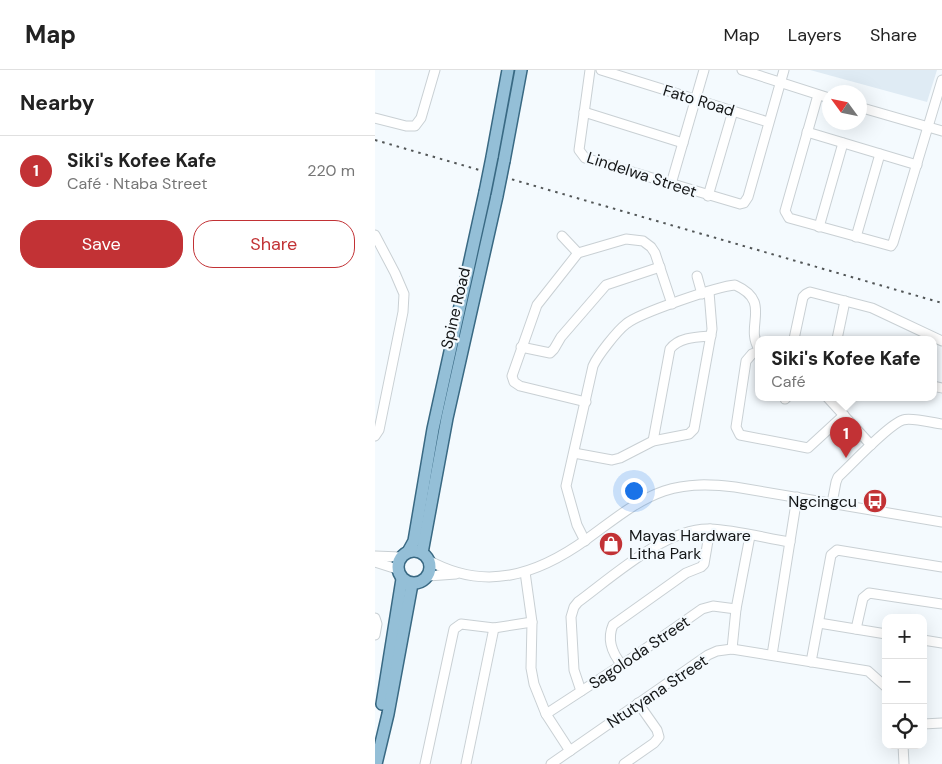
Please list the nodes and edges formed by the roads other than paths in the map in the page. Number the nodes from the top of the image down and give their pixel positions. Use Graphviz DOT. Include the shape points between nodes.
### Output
graph roads {
  1 [pos="435,70"];
  2 [pos="508,70"];
  3 [pos="521,70"];
  4 [pos="590,70"];
  5 [pos="601,70"];
  6 [pos="704,70"];
  7 [pos="741,70"];
  8 [pos="784,70"];
  9 [pos="942,80"];
  10 [pos="780,82"];
  11 [pos="818,95"];
  12 [pos="822,96"];
  13 [pos="695,100"];
  14 [pos="867,109"];
  15 [pos="733,111"];
  16 [pos="584,112"];
  17 [pos="375,118"];
  18 [pos="768,122"];
  19 [pos="928,127"];
  20 [pos="942,131"];
  21 [pos="807,132"];
  22 [pos="683,142"];
  23 [pos="843,143"];
  24 [pos="880,154"];
  25 [pos="917,165"];
  26 [pos="671,184"];
  27 [pos="708,196"];
  28 [pos="819,227"];
  29 [pos="375,235"];
  30 [pos="562,236"];
  31 [pos="856,237"];
  32 [pos="578,253"];
  33 [pos="660,267"];
  34 [pos="697,276"];
  35 [pos="705,293"];
  36 [pos="845,301"];
  37 [pos="672,304"];
  38 [pos="711,336"];
  39 [pos="795,336"];
  40 [pos="838,336"];
  41 [pos="932,336"];
  42 [pos="755,341"];
  43 [pos="521,347"];
  44 [pos="755,352"];
  45 [pos="831,401"];
  46 [pos="585,402"];
  47 [pos="844,415"];
  48 [pos="942,424"];
  49 [pos="375,436"];
  50 [pos="653,441"];
  51 [pos="871,445"];
  52 [pos="574,453"];
  53 [pos="797,497"];
  54 [pos="832,503"];
  55 [pos="942,522"];
  56 [pos="710,529"];
  57 [pos="751,536"];
  58 [pos="585,541"];
  59 [pos="790,542"];
  60 [pos="405,554"];
  61 [pos="375,556"];
  62 [pos="425,557"];
  63 [pos="375,562"];
  64 [pos="942,568"];
  65 [pos="525,572"];
  66 [pos="459,574"];
  67 [pos="428,576"];
  68 [pos="404,577"];
  69 [pos="942,604"];
  70 [pos="736,609"];
  71 [pos="375,618"];
  72 [pos="532,622"];
  73 [pos="819,622"];
  74 [pos="494,628"];
  75 [pos="856,629"];
  76 [pos="882,633"];
  77 [pos="375,635"];
  78 [pos="927,641"];
  79 [pos="942,643"];
  80 [pos="732,649"];
  81 [pos="772,655"];
  82 [pos="811,662"];
  83 [pos="622,664"];
  84 [pos="882,683"];
  85 [pos="581,691"];
  86 [pos="638,703"];
  87 [pos="546,714"];
  88 [pos="942,723"];
  89 [pos="927,724"];
  90 [pos="903,749"];
  91 [pos="570,751"];
  92 [pos="375,762"];
  93 [pos="425,764"];
  94 [pos="466,764"];
  95 [pos="551,764"];
  96 [pos="623,764"];
  97 [pos="904,764"];
  1 -- 17 [label="street" via="421,118 415,126"];
  2 -- 60 [label="main road, Spine Road, bridge" via="433,429 414,541"];
  3 -- 62 [label="main road, Spine Road, bridge" via="497,196 447,418"];
  4 -- 16 [label="street, Lindelwa Street"];
  5 -- 13 [label="street, Fato Road"];
  6 -- 13 [label="street"];
  7 -- 10 [label="street"];
  8 -- 10 [label="street"];
  9 -- 19 [label="street"];
  10 -- 11 [label="street"];
  10 -- 18 [label="street"];
  11 -- 12 [label="street"];
  11 -- 21 [label="street"];
  13 -- 15 [label="street, Fato Road"];
  13 -- 22 [label="street"];
  14 -- 19 [label="street"];
  15 -- 18 [label="street, Fato Road"];
  15 -- 27 [label="street"];
  16 -- 22 [label="street"];
  16 -- 26 [label="street, Lindelwa Street" via="579,150 585,158"];
  18 -- 27 [label="street, Lindelwa Street" via="744,203"];
  19 -- 20 [label="street"];
  19 -- 25 [label="street"];
  21 -- 23 [label="street"];
  21 -- 28 [label="street" via="785,214"];
  22 -- 26 [label="street"];
  23 -- 24 [label="street"];
  23 -- 28 [label="street"];
  24 -- 25 [label="street"];
  24 -- 31 [label="street"];
  25 -- 31 [label="street" via="891,246"];
  26 -- 27 [label="street, Lindelwa Street"];
  28 -- 31 [label="street"];
  29 -- 49 [label="street" via="404,294 379,430"];
  30 -- 32 [label="street"];
  32 -- 33 [label="street" via="634,238 651,246"];
  32 -- 43 [label="street" via="537,305"];
  33 -- 37 [label="street"];
  33 -- 43 [label="street" via="606,285 550,353"];
  34 -- 35 [label="street"];
  35 -- 37 [label="street"];
  35 -- 38 [label="street" via="711,308"];
  35 -- 42 [label="street" via="735,285 744,289 756,307"];
  36 -- 39 [label="street" via="814,292 806,294"];
  36 -- 40 [label="street"];
  36 -- 41 [label="street" via="881,311"];
  37 -- 46 [label="street" via="625,324 597,359"];
  38 -- 50 [label="street" via="694,429 689,434"];
  38 -- 50 [label="street" via="692,337 674,343 670,349"];
  43 -- 46 [label="street" via="512,376 517,384"];
  44 -- 47 [label="street" via="746,361 735,427 740,435 808,448"];
  45 -- 47 [label="street"];
  46 -- 52 [label="street"];
  47 -- 51 [label="street"];
  48 -- 51 [label="street" via="904,420"];
  50 -- 52 [label="street" via="612,460"];
  51 -- 54 [label="street" via="836,482"];
  52 -- 58 [label="street" via="566,486 577,526"];
  53 -- 54 [label="street"];
  53 -- 58 [label="street" via="717,485 685,486 643,500"];
  53 -- 59 [label="street"];
  54 -- 55 [label="street"];
  56 -- 57 [label="street"];
  56 -- 83 [label="street" via="701,567 686,573 613,625 610,633 612,650"];
  56 -- 85 [label="street" via="686,532 656,545 574,607 571,618 574,670"];
  57 -- 59 [label="street"];
  57 -- 70 [label="street"];
  58 -- 65 [label="street" via="548,564"];
  59 -- 81 [label="street"];
  60 -- 61 [label="street"];
  60 -- 62 [label="main road" via="414,551"];
  60 -- 68 [label="main road, Spine Road"];
  62 -- 66 [label="street"];
  62 -- 67 [label="main road, Spine Road" via="430,568"];
  63 -- 68 [label="street"];
  64 -- 73 [label="street" via="837,550 831,555"];
  65 -- 66 [label="street" via="491,577"];
  65 -- 72 [label="street"];
  66 -- 67 [label="street"];
  67 -- 68 [label="main road" via="423,581"];
  68 -- 92 [label="main road, Spine Road"];
  69 -- 75 [label="street" via="869,593 863,598"];
  70 -- 80 [label="street"];
  70 -- 83 [label="street, Sagoloda Street" via="713,606 702,609"];
  71 -- 77 [label="street"];
  72 -- 74 [label="street"];
  72 -- 87 [label="street" via="531,668"];
  73 -- 75 [label="street"];
  73 -- 82 [label="street"];
  74 -- 93 [label="street" via="461,624 454,629"];
  74 -- 94 [label="street"];
  75 -- 76 [label="street"];
  78 -- 79 [label="street"];
  80 -- 81 [label="street, Ntutyana Street"];
  80 -- 86 [label="street, Ntutyana Street" via="708,655"];
  81 -- 82 [label="street, Ntutyana Street"];
  82 -- 84 [label="street, Ntutyana Street" via="868,671"];
  83 -- 85 [label="street, Sagoloda Street"];
  85 -- 87 [label="street, Sagoloda Street"];
  86 -- 91 [label="street, Ntutyana Street"];
  86 -- 96 [label="street" via="659,737"];
  87 -- 91 [label="street"];
  88 -- 89 [label="street"];
  90 -- 97 [label="street"];
  91 -- 95 [label="street, Ntutyana Street"];
}
